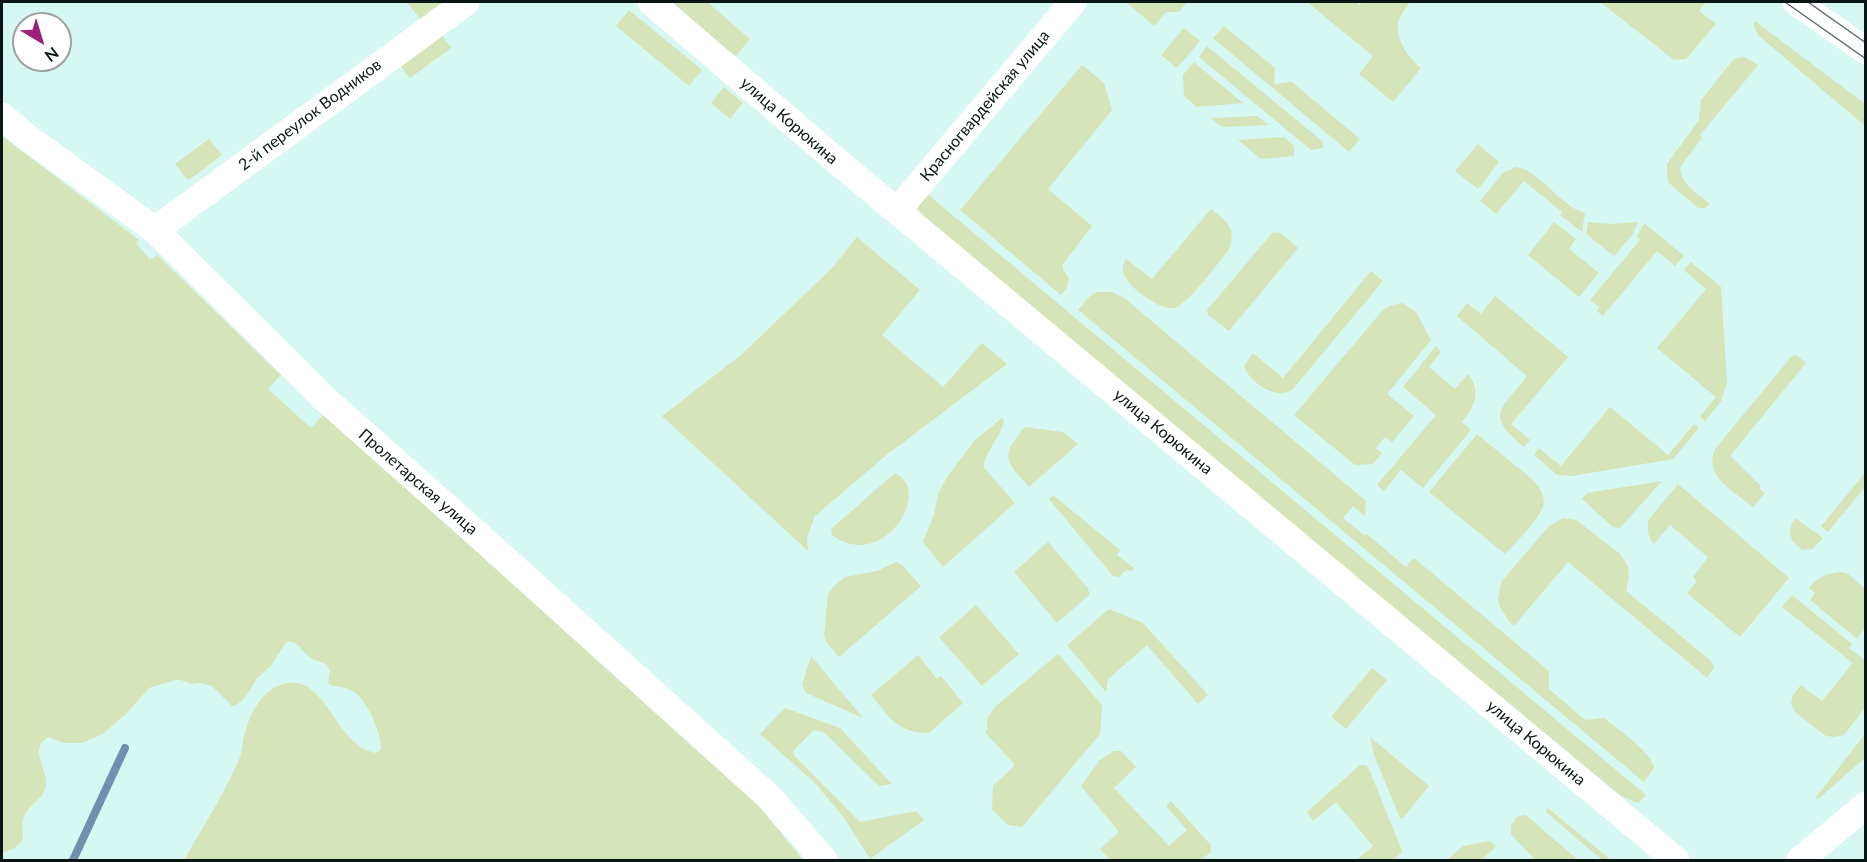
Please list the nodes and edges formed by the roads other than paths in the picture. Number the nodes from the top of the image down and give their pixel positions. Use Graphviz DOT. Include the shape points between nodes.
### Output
graph roads {
  1 [pos="466,2"];
  2 [pos="651,2"];
  3 [pos="1073,2"];
  4 [pos="1796,2"];
  5 [pos="1866,51"];
  6 [pos="2,116"];
  7 [pos="897,211"];
  8 [pos="155,230"];
  9 [pos="1866,805"];
  10 [pos="824,861"];
  11 [pos="1676,861"];
  12 [pos="1800,861"];
  1 -- 8 [label="street, 2-й переулок Водников"];
  2 -- 7 [label="street, улица Корюкина"];
  3 -- 7 [label="street, Красногвардейская улица"];
  4 -- 5 [label="street"];
  6 -- 8 [label="street, Пролетарская улица"];
  7 -- 11 [label="street, улица Корюкина"];
  8 -- 10 [label="street, Пролетарская улица" via="325,399 769,797"];
  9 -- 12 [label="street"];
}
